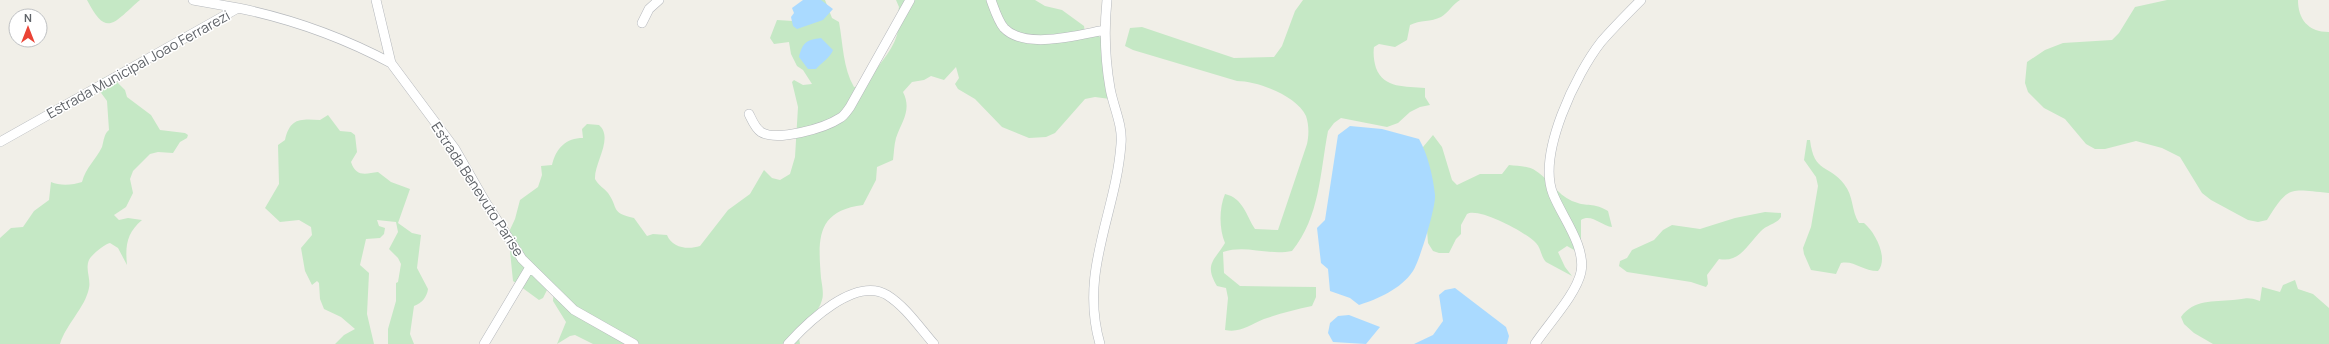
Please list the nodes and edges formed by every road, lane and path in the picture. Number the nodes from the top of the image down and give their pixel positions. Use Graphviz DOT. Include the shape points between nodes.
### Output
graph roads {
  1 [pos="192,0"];
  2 [pos="376,0"];
  3 [pos="659,0"];
  4 [pos="910,0"];
  5 [pos="991,0"];
  6 [pos="1640,0"];
  7 [pos="1109,2"];
  8 [pos="238,8"];
  9 [pos="642,23"];
  10 [pos="1105,30"];
  11 [pos="391,62"];
  12 [pos="749,114"];
  13 [pos="0,142"];
  14 [pos="530,266"];
  15 [pos="484,344"];
  16 [pos="634,344"];
  17 [pos="788,344"];
  18 [pos="934,344"];
  19 [pos="1100,344"];
  20 [pos="1535,344"];
  1 -- 8 [label="street"];
  2 -- 11 [label="street"];
  3 -- 9 [label="street" via="649,8"];
  4 -- 12 [label="street" via="850,107 840,118 806,131 770,135 756,127"];
  5 -- 10 [label="street" via="1003,26 1018,37 1062,38"];
  6 -- 20 [label="street" via="1600,43 1560,118 1549,157 1549,181 1581,256 1581,273 1567,300"];
  7 -- 10 [label="street"];
  8 -- 11 [label="street, Estrada Municipal Joao Ferrarezi" via="278,16 358,46"];
  8 -- 13 [label="street, Estrada Municipal Joao Ferrarezi"];
  10 -- 19 [label="street" via="1110,89 1122,143 1094,274 1093,314"];
  11 -- 14 [label="street, Estrada Benevuto Parise" via="455,149 486,203 522,259"];
  14 -- 15 [label="street"];
  14 -- 16 [label="street, Estrada Benevuto Parise" via="574,310"];
  17 -- 18 [label="street" via="805,326 834,303 849,295 867,292 885,294 902,306"];
}
